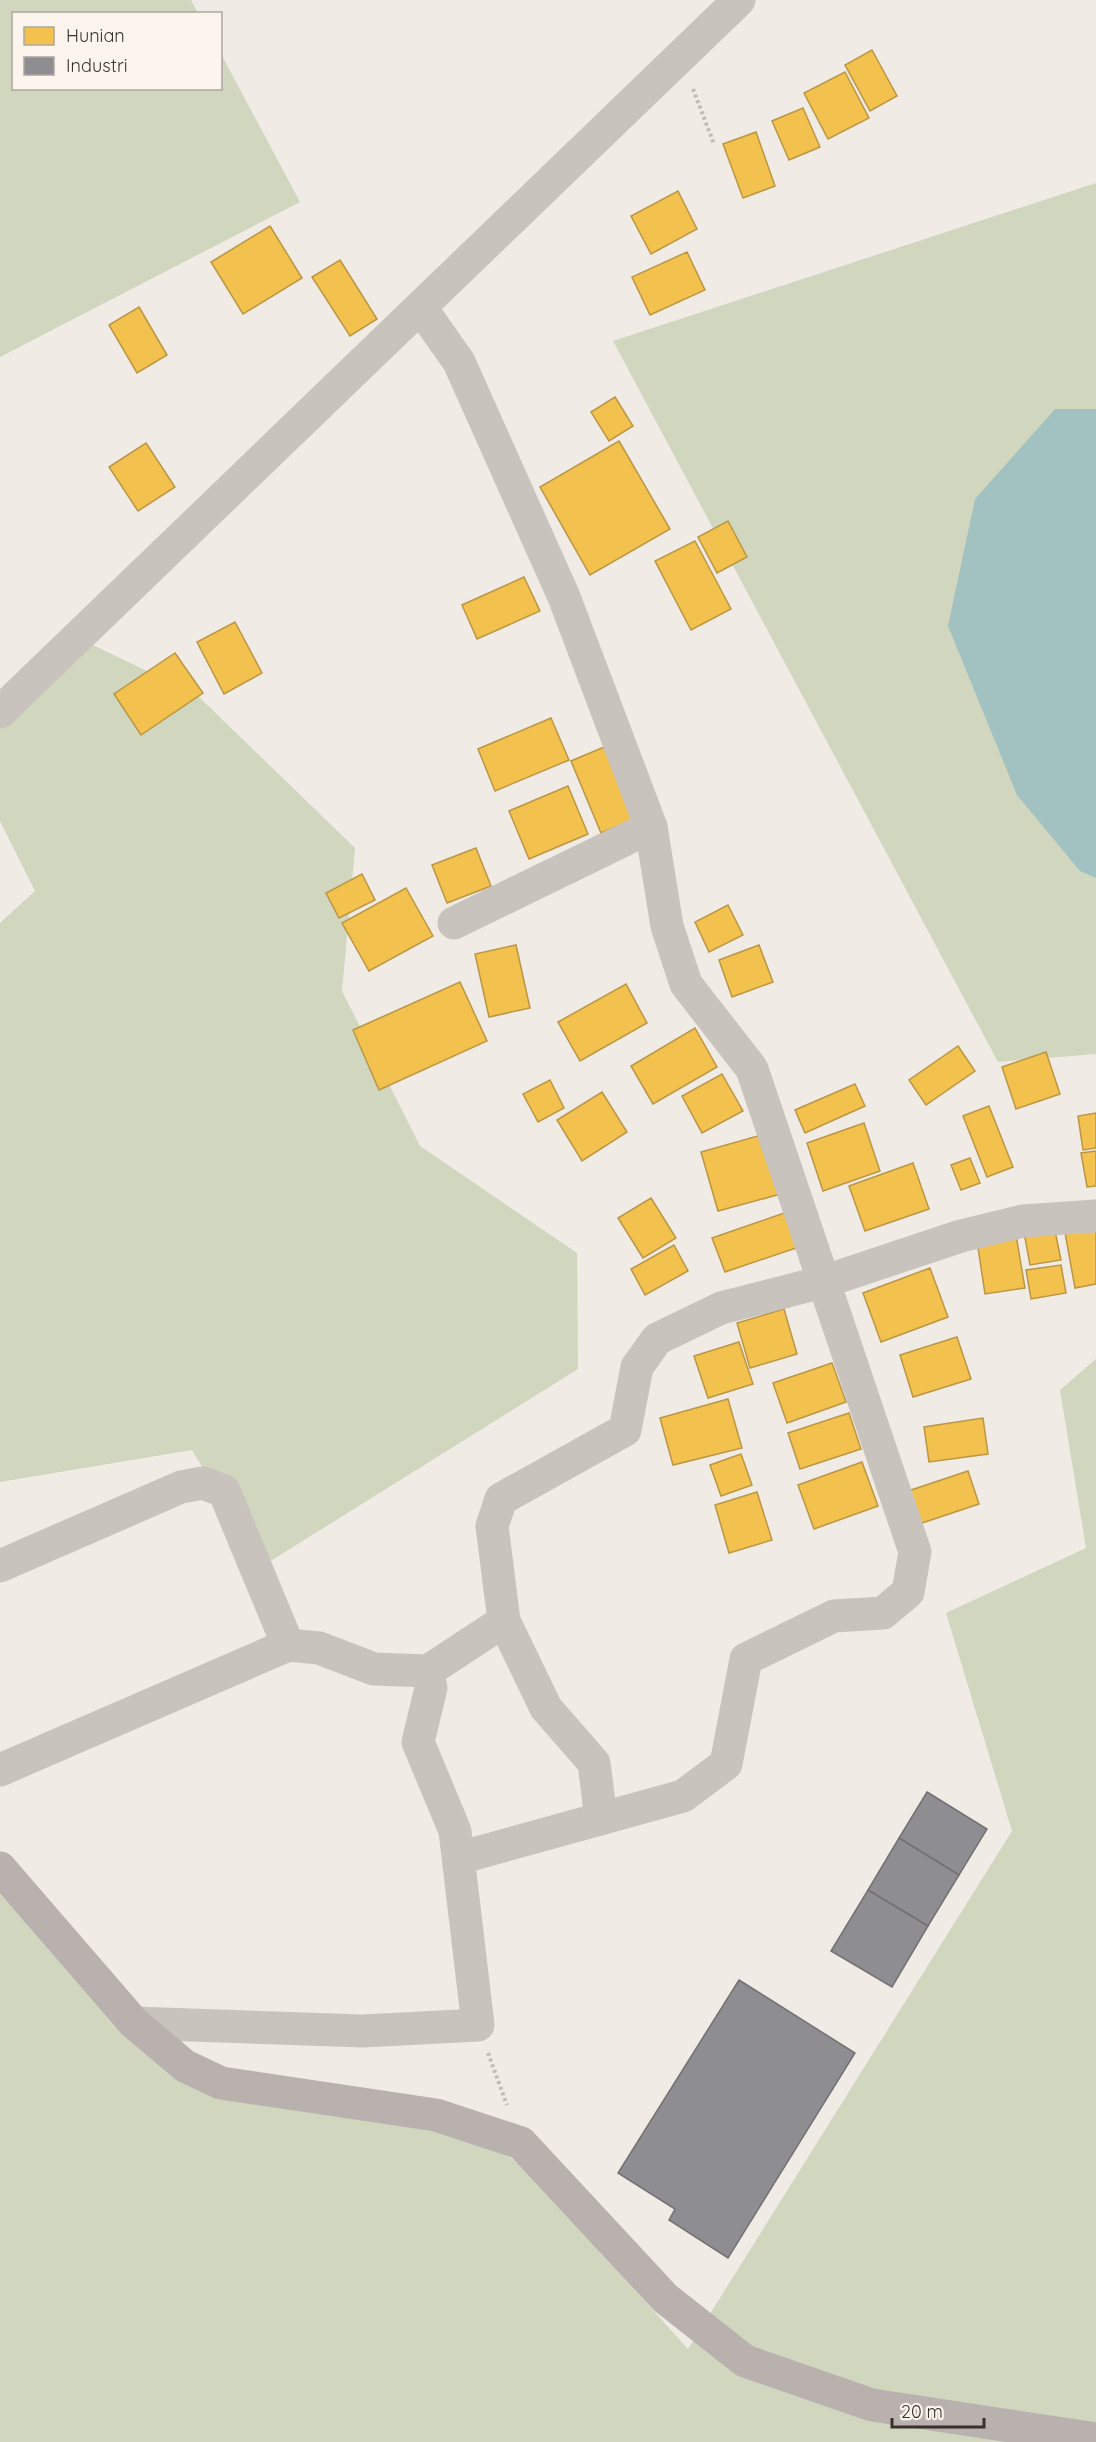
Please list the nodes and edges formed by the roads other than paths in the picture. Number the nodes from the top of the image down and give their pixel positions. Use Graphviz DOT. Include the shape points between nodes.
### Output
graph roads {
  1 [pos="739,0"];
  2 [pos="421,308"];
  3 [pos="0,712"];
  4 [pos="651,827"];
  5 [pos="454,923"];
  6 [pos="1096,1216"];
  7 [pos="823,1282"];
  8 [pos="0,1566"];
  9 [pos="504,1621"];
  10 [pos="288,1645"];
  11 [pos="428,1671"];
  12 [pos="0,1770"];
  13 [pos="601,1819"];
  14 [pos="459,1858"];
  15 [pos="0,1868"];
  16 [pos="134,2023"];
  17 [pos="1096,2439"];
  1 -- 2 [label="street"];
  2 -- 3 [label="street"];
  2 -- 4 [label="street" via="459,362 564,597"];
  4 -- 5 [label="street"];
  4 -- 7 [label="street" via="667,926 686,984 752,1069"];
  6 -- 7 [label="street" via="1023,1221 961,1236"];
  7 -- 9 [label="street" via="721,1308 657,1339 637,1368 625,1430 501,1499 492,1526"];
  7 -- 13 [label="street" via="915,1552 908,1592 883,1612 834,1616 746,1659 726,1764 683,1796"];
  8 -- 10 [label="street" via="181,1487 203,1483 224,1491"];
  9 -- 11 [label="street"];
  9 -- 13 [label="street" via="546,1708 594,1763"];
  10 -- 11 [label="street" via="319,1648 374,1669"];
  10 -- 12 [label="street"];
  11 -- 14 [label="street" via="430,1688 418,1742 454,1831"];
  13 -- 14 [label="street"];
  14 -- 16 [label="street" via="478,2025 363,2031"];
  15 -- 16 [label="main road"];
  16 -- 17 [label="main road" via="185,2066 221,2083 436,2115 521,2143 665,2298 745,2361 872,2405"];
}
